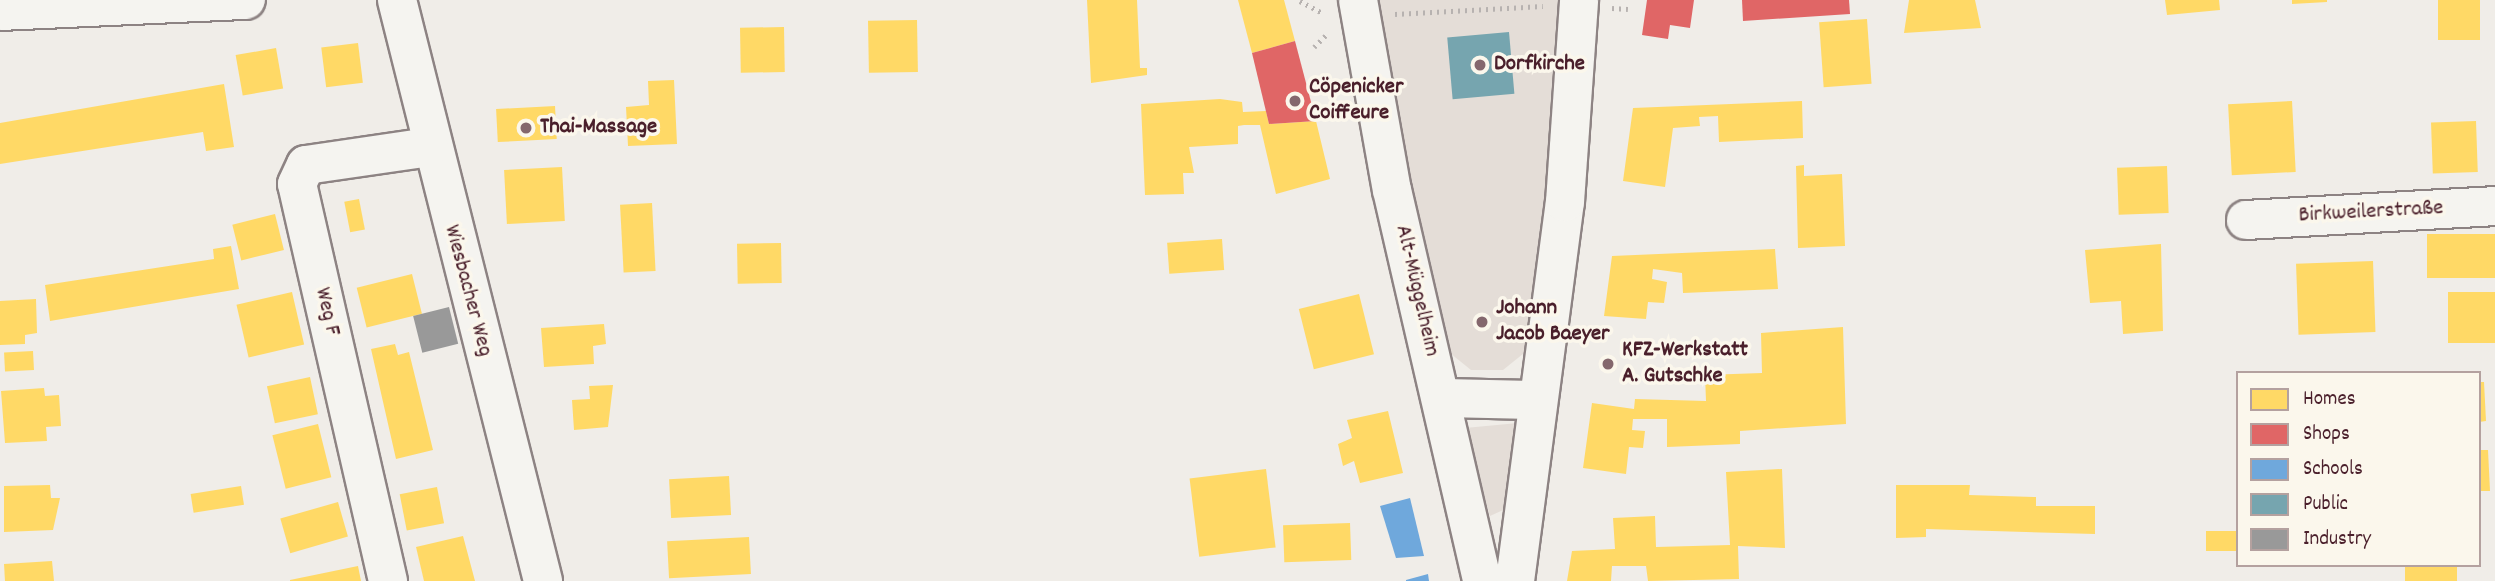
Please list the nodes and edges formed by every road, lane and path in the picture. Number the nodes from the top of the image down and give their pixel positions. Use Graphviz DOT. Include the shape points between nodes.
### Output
graph roads {
  1 [pos="246,0"];
  2 [pos="397,0"];
  3 [pos="1300,1"];
  4 [pos="1579,4"];
  5 [pos="1628,9"];
  6 [pos="1360,10"];
  7 [pos="0,11"];
  8 [pos="429,147"];
  9 [pos="2495,206"];
  10 [pos="2246,220"];
  11 [pos="1441,398"];
  12 [pos="1536,400"];
  13 [pos="388,581"];
  14 [pos="543,581"];
  15 [pos="1482,581"];
  16 [pos="1515,581"];
  1 -- 7 [label="main road"];
  2 -- 8 [label="main road, Wiesbacher Weg"];
  3 -- 6 [label="path" via="1339,23"];
  4 -- 5 [label="path"];
  4 -- 6 [label="path" via="1377,14"];
  4 -- 12 [label="main road" via="1566,190"];
  6 -- 11 [label="main road, Alt-Müggelheim"];
  8 -- 13 [label="main road, Weg F" via="306,165 297,184"];
  8 -- 14 [label="main road, Wiesbacher Weg"];
  9 -- 10 [label="main road, Birkweilerstraße"];
  11 -- 12 [label="main road"];
  11 -- 15 [label="main road, Alt-Müggelheim"];
  12 -- 16 [label="main road"];
}
